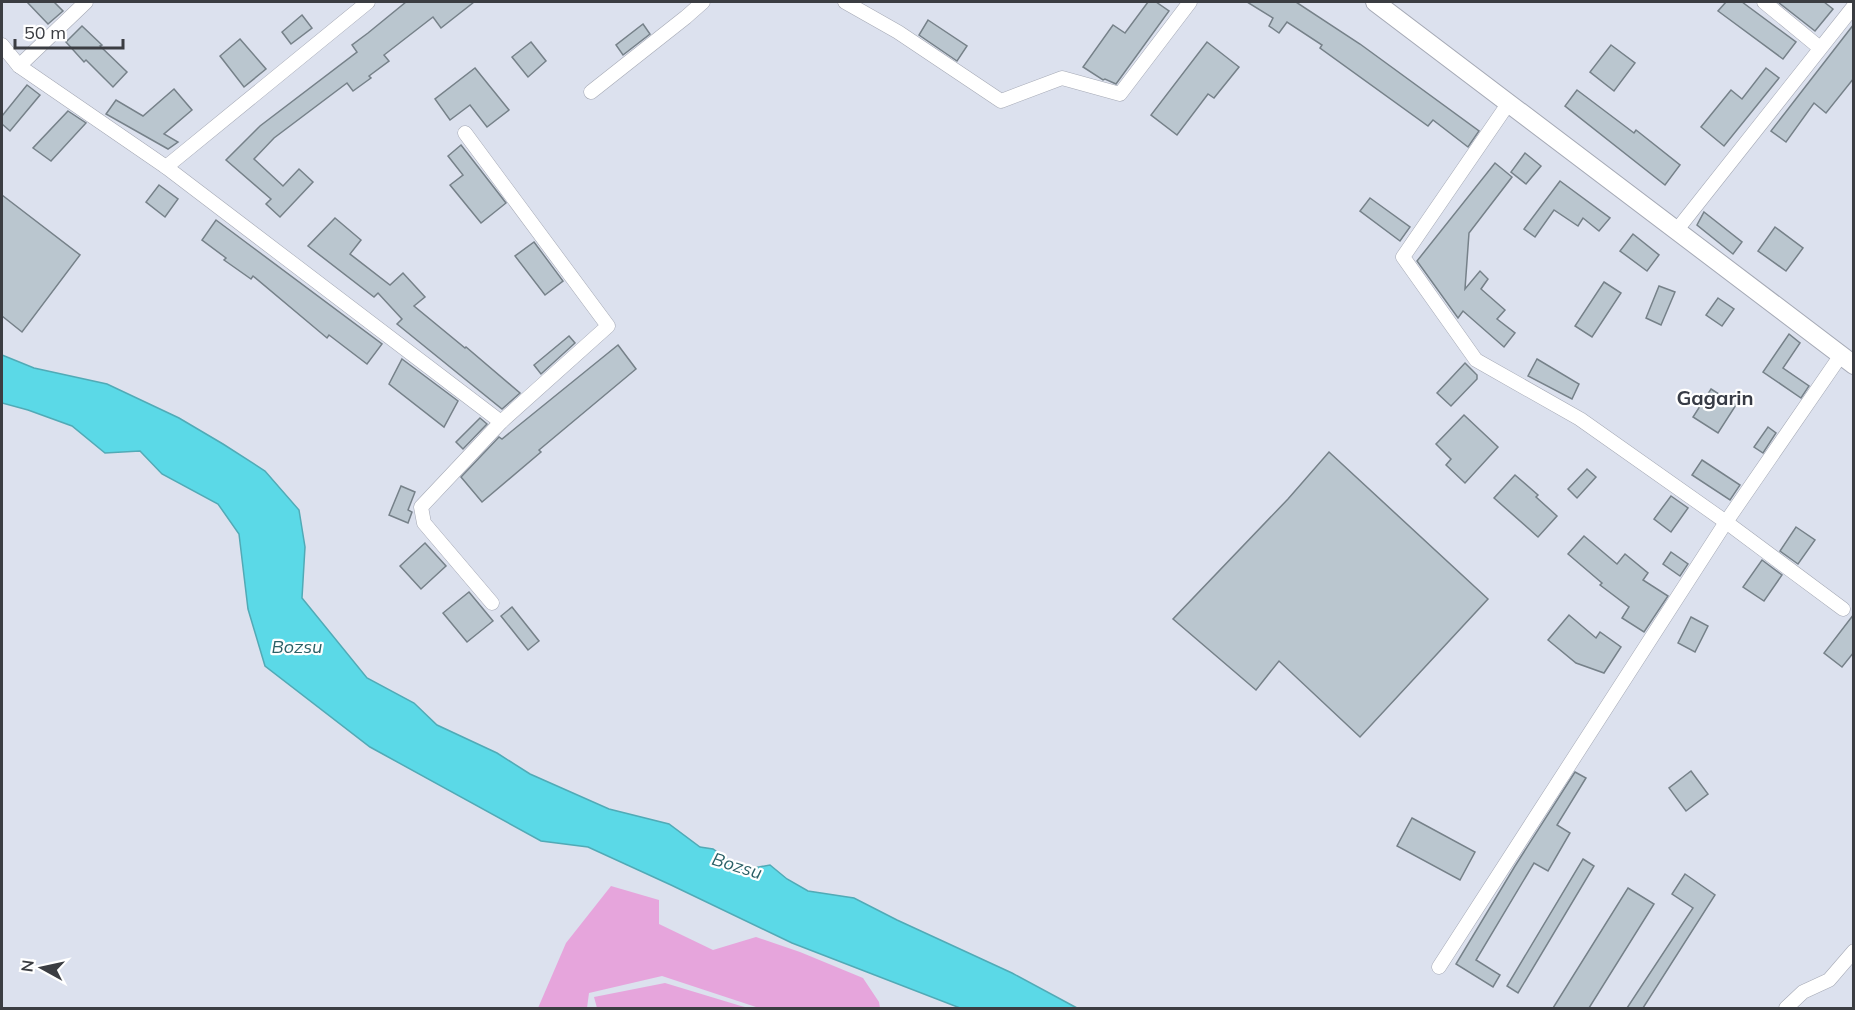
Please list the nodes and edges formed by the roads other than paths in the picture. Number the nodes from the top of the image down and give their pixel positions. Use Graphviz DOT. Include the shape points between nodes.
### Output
graph roads {
  1 [pos="86,2"];
  2 [pos="368,2"];
  3 [pos="703,2"];
  4 [pos="845,2"];
  5 [pos="1190,2"];
  6 [pos="1375,2"];
  7 [pos="1764,2"];
  8 [pos="1854,6"];
  9 [pos="2,45"];
  10 [pos="1820,48"];
  11 [pos="19,66"];
  12 [pos="591,92"];
  13 [pos="1508,104"];
  14 [pos="465,133"];
  15 [pos="165,167"];
  16 [pos="1676,231"];
  17 [pos="1847,360"];
  18 [pos="501,422"];
  19 [pos="1726,522"];
  20 [pos="492,603"];
  21 [pos="1843,609"];
  22 [pos="1854,951"];
  23 [pos="1439,968"];
  24 [pos="1786,1008"];
  1 -- 11 [label="street"];
  2 -- 15 [label="street"];
  3 -- 12 [label="street"];
  4 -- 5 [label="street" via="898,32 1001,101 1062,78 1120,94"];
  6 -- 13 [label="street"];
  7 -- 10 [label="street"];
  8 -- 10 [label="street"];
  9 -- 11 [label="street"];
  10 -- 16 [label="street"];
  11 -- 15 [label="street"];
  13 -- 16 [label="street"];
  13 -- 19 [label="street" via="1403,257 1476,360 1580,419"];
  14 -- 18 [label="street" via="608,326"];
  15 -- 18 [label="street"];
  16 -- 17 [label="street"];
  17 -- 19 [label="street"];
  18 -- 20 [label="street" via="421,507 424,523"];
  19 -- 21 [label="street"];
  19 -- 23 [label="street"];
  22 -- 24 [label="street" via="1829,980 1803,992"];
}
